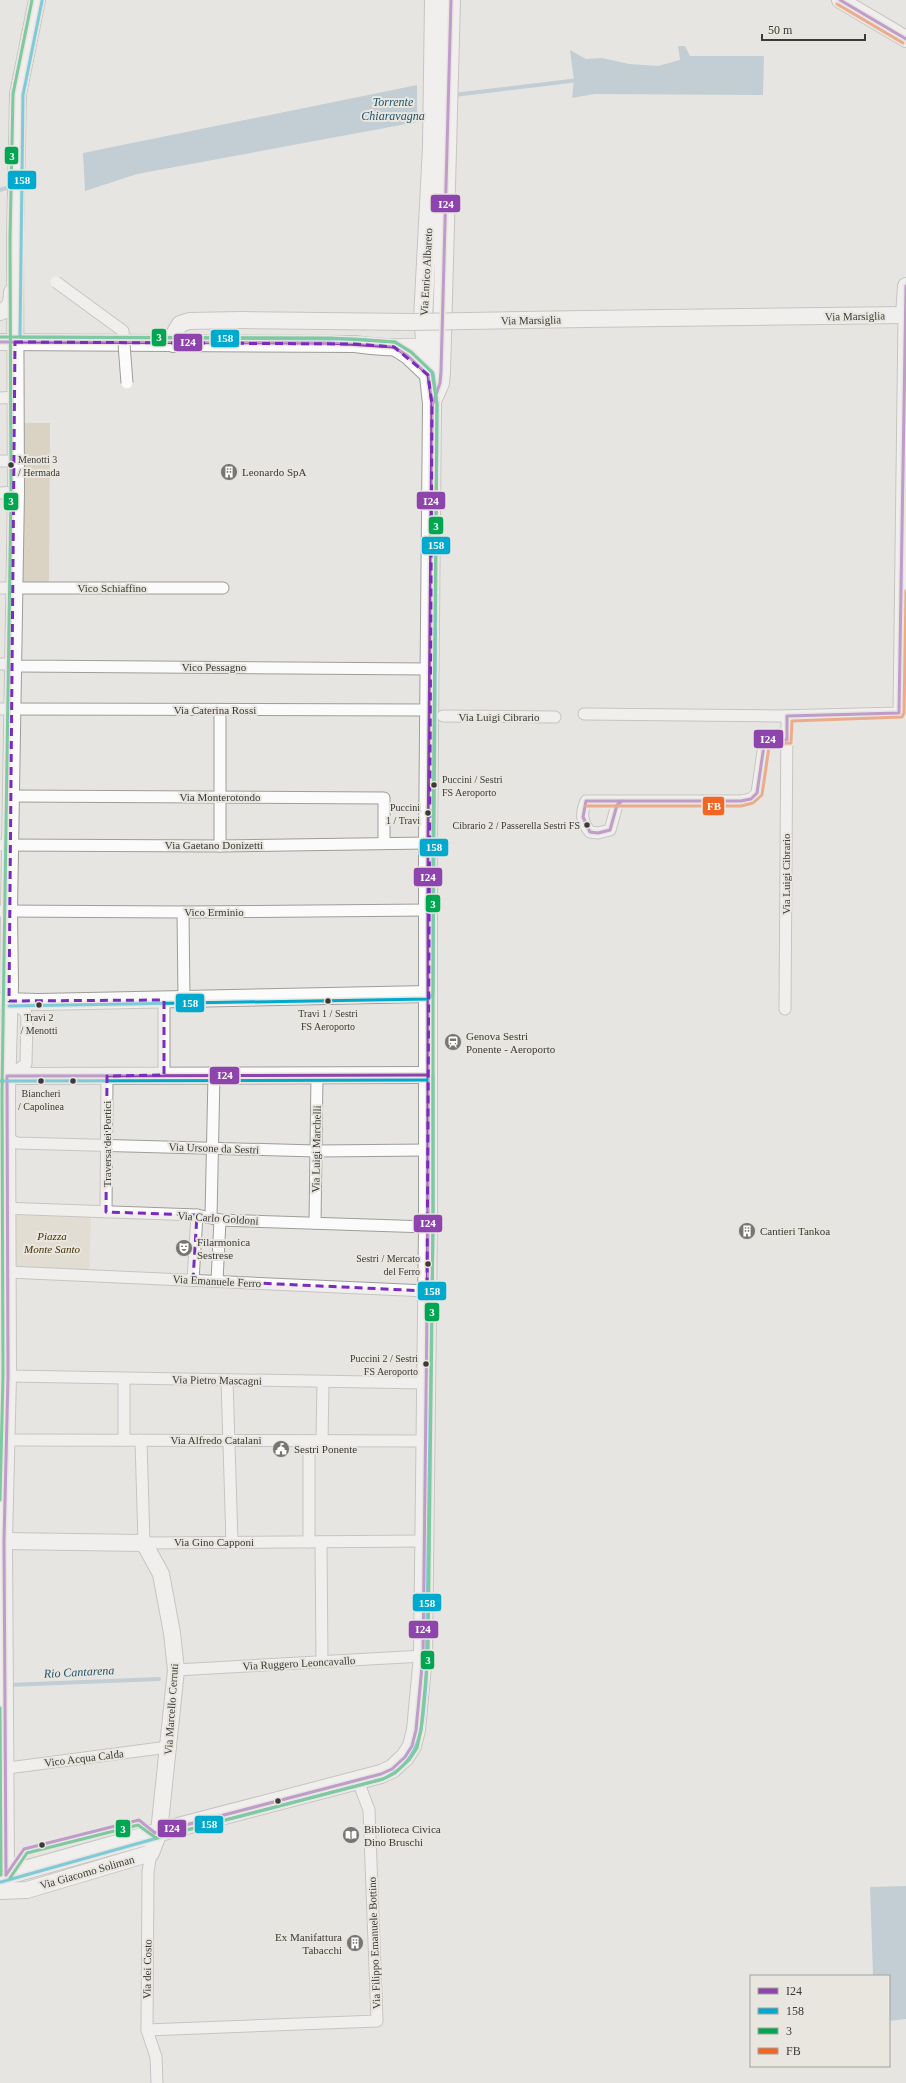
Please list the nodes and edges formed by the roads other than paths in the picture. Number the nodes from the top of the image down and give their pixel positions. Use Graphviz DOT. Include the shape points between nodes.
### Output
graph roads {
  1 [pos="37,0"];
  2 [pos="434,0"];
  3 [pos="450,0"];
  4 [pos="840,0"];
  5 [pos="906,39"];
  6 [pos="15,239"];
  7 [pos="56,282"];
  8 [pos="906,286"];
  9 [pos="0,312"];
  10 [pos="904,315"];
  11 [pos="8,342"];
  12 [pos="173,344"];
  13 [pos="433,345"];
  14 [pos="394,347"];
  15 [pos="434,374"];
  16 [pos="127,383"];
  17 [pos="8,398"];
  18 [pos="432,404"];
  19 [pos="8,461"];
  20 [pos="16,492"];
  21 [pos="0,493"];
  22 [pos="7,588"];
  23 [pos="223,588"];
  24 [pos="6,664"];
  25 [pos="429,669"];
  26 [pos="903,686"];
  27 [pos="903,703"];
  28 [pos="6,709"];
  29 [pos="220,710"];
  30 [pos="436,713"];
  31 [pos="584,714"];
  32 [pos="787,716"];
  33 [pos="555,717"];
  34 [pos="787,740"];
  35 [pos="11,796"];
  36 [pos="220,797"];
  37 [pos="622,801"];
  38 [pos="384,843"];
  39 [pos="428,843"];
  40 [pos="5,845"];
  41 [pos="220,846"];
  42 [pos="428,910"];
  43 [pos="4,911"];
  44 [pos="183,912"];
  45 [pos="428,994"];
  46 [pos="184,999"];
  47 [pos="164,1000"];
  48 [pos="5,1001"];
  49 [pos="786,1009"];
  50 [pos="164,1075"];
  51 [pos="214,1075"];
  52 [pos="317,1075"];
  53 [pos="428,1075"];
  54 [pos="4,1076"];
  55 [pos="107,1076"];
  56 [pos="4,1138"];
  57 [pos="108,1144"];
  58 [pos="211,1148"];
  59 [pos="428,1150"];
  60 [pos="316,1151"];
  61 [pos="4,1208"];
  62 [pos="106,1212"];
  63 [pos="197,1215"];
  64 [pos="215,1218"];
  65 [pos="315,1223"];
  66 [pos="428,1227"];
  67 [pos="5,1276"];
  68 [pos="193,1280"];
  69 [pos="217,1281"];
  70 [pos="427,1291"];
  71 [pos="8,1376"];
  72 [pos="124,1378"];
  73 [pos="227,1380"];
  74 [pos="323,1382"];
  75 [pos="426,1383"];
  76 [pos="124,1440"];
  77 [pos="141,1440"];
  78 [pos="229,1440"];
  79 [pos="309,1440"];
  80 [pos="322,1440"];
  81 [pos="425,1441"];
  82 [pos="5,1448"];
  83 [pos="2,1541"];
  84 [pos="424,1541"];
  85 [pos="232,1542"];
  86 [pos="309,1542"];
  87 [pos="321,1542"];
  88 [pos="144,1543"];
  89 [pos="423,1656"];
  90 [pos="322,1661"];
  91 [pos="176,1670"];
  92 [pos="168,1747"];
  93 [pos="2,1769"];
  94 [pos="358,1781"];
  95 [pos="159,1832"];
  96 [pos="151,1854"];
  97 [pos="2,1881"];
  98 [pos="147,2030"];
  99 [pos="156,2083"];
  1 -- 6 [label="street" via="18,94"];
  2 -- 13 [label="main road, Via Enrico Albareto" via="432,147 423,319"];
  3 -- 13 [label="main road, Via Enrico Albareto"];
  4 -- 5 [label="street"];
  6 -- 9 [label="street" via="12,302"];
  6 -- 11 [label="street"];
  7 -- 16 [label="street, bridge" via="123,331"];
  8 -- 10 [label="street"];
  10 -- 12 [label="street, Via Marsiglia, bridge" via="413,322 189,321 180,324 174,334"];
  10 -- 26 [label="street"];
  11 -- 12 [label="street"];
  11 -- 17 [label="street"];
  12 -- 14 [label="street" via="330,343"];
  13 -- 14 [label="street"];
  13 -- 15 [label="main road, Via Enrico Albareto"];
  14 -- 15 [label="street"];
  15 -- 18 [label="main road, Via Enrico Albareto" via="440,383"];
  17 -- 19 [label="street"];
  18 -- 25 [label="main road, Via Giacomo Soliman"];
  19 -- 20 [label="street"];
  20 -- 21 [label="street"];
  20 -- 22 [label="street"];
  22 -- 23 [label="street, Vico Schiaffino"];
  22 -- 24 [label="street"];
  24 -- 25 [label="street, Vico Pessagno"];
  24 -- 28 [label="street"];
  25 -- 30 [label="main road, Via Giacomo Soliman"];
  26 -- 27 [label="street"];
  27 -- 32 [label="street" via="899,713"];
  28 -- 29 [label="street, Via Caterina Rossi"];
  28 -- 35 [label="street"];
  29 -- 30 [label="street, Via Caterina Rossi"];
  29 -- 36 [label="street"];
  30 -- 33 [label="street, Via Luigi Cibrario"];
  30 -- 39 [label="main road, Via Giacomo Soliman"];
  31 -- 32 [label="street"];
  32 -- 34 [label="street, Via Luigi Cibrario"];
  34 -- 37 [label="street" via="768,739 764,745 757,793 751,799"];
  34 -- 49 [label="street, Via Luigi Cibrario"];
  35 -- 36 [label="street, Via Monterotondo"];
  35 -- 40 [label="street"];
  36 -- 38 [label="street, Via Monterotondo" via="384,798"];
  36 -- 41 [label="street"];
  37 -- 37 [label="street" via="617,805 610,830 590,832 583,823 582,810 586,801"];
  38 -- 39 [label="street, Via Gaetano Donizetti"];
  38 -- 41 [label="street, Via Gaetano Donizetti"];
  39 -- 42 [label="main road, Via Giacomo Soliman"];
  40 -- 41 [label="street, Via Gaetano Donizetti"];
  40 -- 43 [label="street"];
  42 -- 44 [label="street, Vico Erminio"];
  42 -- 45 [label="main road, Via Giacomo Soliman"];
  43 -- 44 [label="street, Vico Erminio"];
  43 -- 48 [label="street"];
  44 -- 46 [label="street"];
  45 -- 46 [label="street"];
  45 -- 53 [label="main road, Via Giacomo Soliman"];
  46 -- 47 [label="street"];
  47 -- 48 [label="street"];
  47 -- 50 [label="street"];
  48 -- 54 [label="street"];
  50 -- 51 [label="street"];
  50 -- 55 [label="street"];
  51 -- 52 [label="street"];
  51 -- 58 [label="street"];
  52 -- 53 [label="street"];
  52 -- 60 [label="street, Via Luigi Marchelli"];
  53 -- 59 [label="main road, Via Giacomo Soliman"];
  54 -- 55 [label="street"];
  54 -- 56 [label="street"];
  55 -- 57 [label="street, Traversa dei Portici"];
  56 -- 57 [label="street, Via Ursone da Sestri" via="17,1143"];
  56 -- 61 [label="street"];
  57 -- 58 [label="street, Via Ursone da Sestri"];
  57 -- 62 [label="street, Traversa dei Portici"];
  58 -- 60 [label="street, Via Ursone da Sestri"];
  58 -- 64 [label="street"];
  59 -- 60 [label="street, Via Ursone da Sestri"];
  59 -- 66 [label="main road, Via Giacomo Soliman"];
  60 -- 65 [label="street, Via Luigi Marchelli"];
  61 -- 62 [label="street, Via Carlo Goldoni"];
  61 -- 67 [label="street"];
  62 -- 63 [label="street, Via Carlo Goldoni"];
  63 -- 64 [label="street, Via Carlo Goldoni"];
  63 -- 68 [label="street"];
  64 -- 65 [label="street, Via Carlo Goldoni"];
  64 -- 69 [label="street"];
  65 -- 66 [label="street, Via Carlo Goldoni"];
  66 -- 70 [label="main road, Via Giacomo Soliman"];
  67 -- 68 [label="street, Via Emanuele Ferro"];
  67 -- 71 [label="street"];
  68 -- 69 [label="street, Via Emanuele Ferro"];
  69 -- 70 [label="street, Via Emanuele Ferro"];
  70 -- 75 [label="main road, Via Giacomo Soliman"];
  71 -- 72 [label="street, Via Pietro Mascagni"];
  71 -- 82 [label="street"];
  72 -- 73 [label="street, Via Pietro Mascagni"];
  72 -- 76 [label="street"];
  73 -- 74 [label="street, Via Pietro Mascagni"];
  73 -- 78 [label="street"];
  74 -- 75 [label="street, Via Pietro Mascagni"];
  74 -- 80 [label="street"];
  75 -- 81 [label="main road, Via Giacomo Soliman"];
  76 -- 77 [label="street, Via Alfredo Catalani"];
  76 -- 82 [label="street, Via Alfredo Catalani"];
  77 -- 78 [label="street, Via Alfredo Catalani"];
  77 -- 88 [label="street"];
  78 -- 79 [label="street, Via Alfredo Catalani"];
  78 -- 85 [label="street"];
  79 -- 80 [label="street, Via Alfredo Catalani"];
  79 -- 86 [label="street"];
  80 -- 81 [label="street, Via Alfredo Catalani"];
  81 -- 84 [label="main road, Via Giacomo Soliman"];
  82 -- 83 [label="street"];
  83 -- 88 [label="street, Via Gino Capponi"];
  83 -- 93 [label="street"];
  84 -- 87 [label="street, Via Gino Capponi"];
  84 -- 89 [label="main road, Via Giacomo Soliman"];
  85 -- 86 [label="street, Via Gino Capponi"];
  85 -- 88 [label="street, Via Gino Capponi"];
  86 -- 87 [label="street, Via Gino Capponi"];
  87 -- 90 [label="street"];
  88 -- 91 [label="street, Via Marcello Cerruti" via="161,1574"];
  89 -- 90 [label="street, Via Ruggero Leoncavallo"];
  89 -- 94 [label="main road, Via Giacomo Soliman" via="416,1730 412,1746 392,1769"];
  90 -- 91 [label="street, Via Ruggero Leoncavallo"];
  91 -- 92 [label="street, Via Marcello Cerruti"];
  92 -- 93 [label="street, Vico Acqua Calda"];
  92 -- 95 [label="street, Via Marcello Cerruti"];
  93 -- 97 [label="street"];
  94 -- 95 [label="main road, Via Giacomo Soliman"];
  94 -- 98 [label="street, Via Filippo Emanuele Bottino" via="369,1810 377,2020"];
  95 -- 96 [label="street"];
  95 -- 97 [label="main road, Via Giacomo Soliman"];
  96 -- 97 [label="street, Via Giacomo Soliman" via="27,1890"];
  96 -- 98 [label="street, Via dei Costo" via="148,1872"];
  98 -- 99 [label="street, Via dei Costo" via="156,2057"];
}
